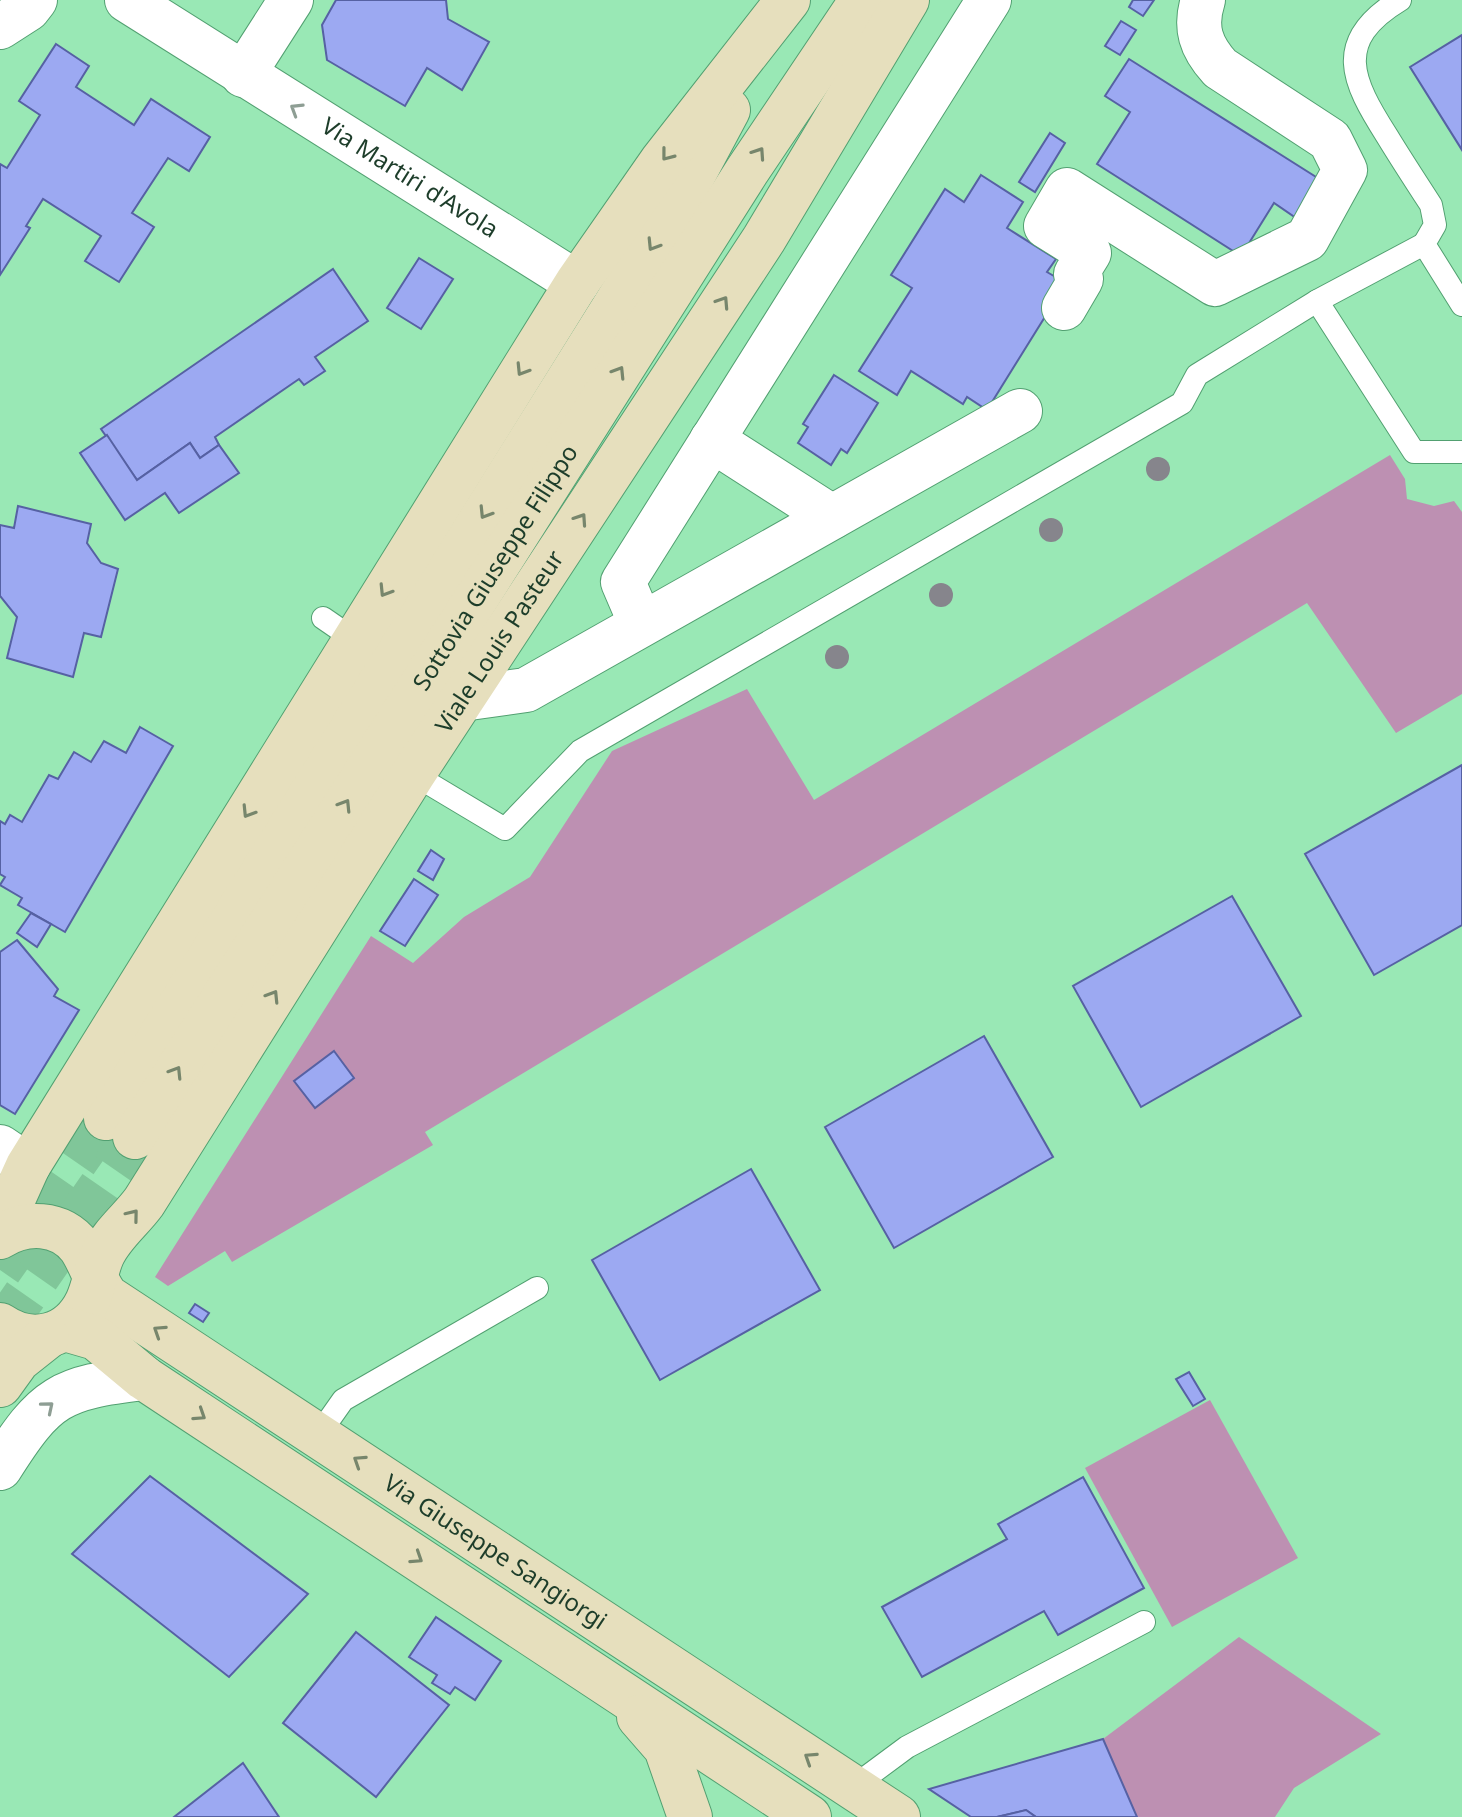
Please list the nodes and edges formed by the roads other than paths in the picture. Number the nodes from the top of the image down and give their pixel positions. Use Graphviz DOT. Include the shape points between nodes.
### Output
graph roads {
  1 [pos="35,0"];
  2 [pos="127,0"];
  3 [pos="291,0"];
  4 [pos="862,0"];
  5 [pos="907,0"];
  6 [pos="989,0"];
  7 [pos="1203,0"];
  8 [pos="1400,0"];
  9 [pos="786,3"];
  10 [pos="0,27"];
  11 [pos="243,75"];
  12 [pos="1424,244"];
  13 [pos="577,283"];
  14 [pos="1317,301"];
  15 [pos="1462,305"];
  16 [pos="1064,308"];
  17 [pos="1020,411"];
  18 [pos="712,440"];
  19 [pos="1462,452"];
  20 [pos="832,517"];
  21 [pos="641,624"];
  22 [pos="462,699"];
  23 [pos="413,774"];
  24 [pos="14,1156"];
  25 [pos="6,1234"];
  26 [pos="95,1282"];
  27 [pos="537,1288"];
  28 [pos="0,1325"];
  29 [pos="56,1333"];
  30 [pos="144,1378"];
  31 [pos="0,1385"];
  32 [pos="319,1434"];
  33 [pos="0,1468"];
  34 [pos="1144,1622"];
  35 [pos="613,1688"];
  36 [pos="853,1787"];
  37 [pos="778,1811"];
  38 [pos="690,1817"];
  39 [pos="898,1817"];
  1 -- 10 [label="street"];
  2 -- 11 [label="street, Via Martiri d'Avola"];
  3 -- 11 [label="street"];
  9 -- 4 [label="main road, Sottovia Giuseppe Filippo, one-way" via="673,213 120,1128"];
  22 -- 5 [label="main road, Viale Louis Pasteur, one-way" via="764,239"];
  6 -- 18 [label="street"];
  7 -- 16 [label="street" via="1201,41 1220,68 1330,140 1345,170 1307,239 1215,284 1067,190 1046,226 1089,253"];
  8 -- 12 [label="lane" via="1363,31 1354,62 1359,92 1431,205 1435,225"];
  9 -- 13 [label="main road, one-way" via="662,161"];
  13 -- 11 [label="street, Via Martiri d'Avola, one-way"];
  12 -- 14 [label="lane"];
  12 -- 15 [label="lane"];
  13 -- 24 [label="main road, one-way" via="339,629"];
  14 -- 19 [label="lane" via="1414,452"];
  14 -- 23 [label="lane" via="1197,375 1182,403 580,751 505,829"];
  17 -- 20 [label="street"];
  18 -- 20 [label="street"];
  18 -- 21 [label="street" via="623,582"];
  20 -- 21 [label="street"];
  21 -- 22 [label="street" via="526,690"];
  22 -- 23 [label="main road, Viale Louis Pasteur"];
  26 -- 23 [label="main road, Viale Louis Pasteur, one-way" via="102,1256 144,1202"];
  24 -- 25 [label="main road"];
  25 -- 26 [label="main road" via="30,1225 65,1234 79,1246"];
  26 -- 29 [label="main road, Viale Louis Pasteur" via="79,1317"];
  32 -- 26 [label="main road, Via Giuseppe Sangiorgi, one-way" via="123,1308"];
  27 -- 32 [label="lane" via="343,1400"];
  28 -- 29 [label="main road, Via Giuseppe Sangiorgi" via="29,1338"];
  29 -- 30 [label="main road, Via Giuseppe Sangiorgi" via="96,1338"];
  29 -- 31 [label="main road, Viale Louis Pasteur" via="18,1360"];
  33 -- 30 [label="street, one-way" via="49,1402 90,1384"];
  30 -- 35 [label="main road, Via Giuseppe Sangiorgi, one-way"];
  36 -- 32 [label="main road, Via Giuseppe Sangiorgi, one-way"];
  34 -- 36 [label="lane" via="907,1747"];
  35 -- 37 [label="main road, Via Giuseppe Sangiorgi"];
  35 -- 38 [label="main road" via="666,1748"];
  36 -- 39 [label="main road, Via Giuseppe Sangiorgi"];
}
